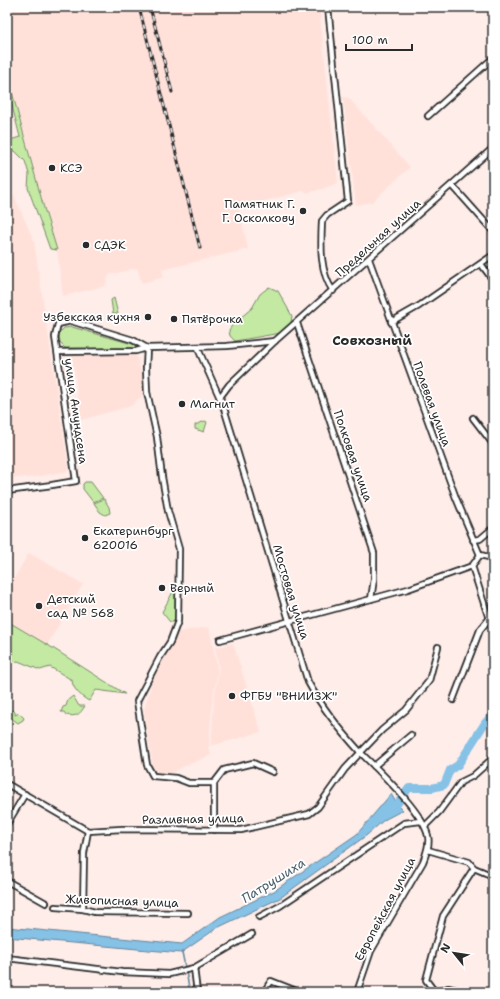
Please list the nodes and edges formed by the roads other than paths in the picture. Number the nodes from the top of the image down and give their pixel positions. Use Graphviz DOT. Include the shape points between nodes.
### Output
graph roads {
  1 [pos="328,7"];
  2 [pos="493,58"];
  3 [pos="428,116"];
  4 [pos="493,148"];
  5 [pos="452,185"];
  6 [pos="493,231"];
  7 [pos="493,255"];
  8 [pos="369,259"];
  9 [pos="481,264"];
  10 [pos="493,280"];
  11 [pos="333,291"];
  12 [pos="297,322"];
  13 [pos="391,322"];
  14 [pos="275,341"];
  15 [pos="198,347"];
  16 [pos="147,348"];
  17 [pos="58,352"];
  18 [pos="220,397"];
  19 [pos="473,418"];
  20 [pos="493,444"];
  21 [pos="7,491"];
  22 [pos="493,528"];
  23 [pos="473,540"];
  24 [pos="480,555"];
  25 [pos="493,558"];
  26 [pos="472,566"];
  27 [pos="371,599"];
  28 [pos="289,622"];
  29 [pos="220,640"];
  30 [pos="438,647"];
  31 [pos="452,700"];
  32 [pos="411,735"];
  33 [pos="360,752"];
  34 [pos="493,758"];
  35 [pos="374,766"];
  36 [pos="273,772"];
  37 [pos="214,783"];
  38 [pos="7,784"];
  39 [pos="24,794"];
  40 [pos="417,814"];
  41 [pos="421,821"];
  42 [pos="7,824"];
  43 [pos="425,826"];
  44 [pos="214,830"];
  45 [pos="88,831"];
  46 [pos="428,850"];
  47 [pos="474,868"];
  48 [pos="493,876"];
  49 [pos="7,881"];
  50 [pos="46,903"];
  51 [pos="55,908"];
  52 [pos="83,909"];
  53 [pos="188,913"];
  54 [pos="259,917"];
  55 [pos="252,934"];
  56 [pos="7,958"];
  57 [pos="194,968"];
  58 [pos="196,992"];
  59 [pos="264,992"];
  60 [pos="299,992"];
  61 [pos="357,992"];
  62 [pos="436,992"];
  63 [pos="466,992"];
  1 -- 11 [label="street" via="348,201 322,221 323,267"];
  2 -- 3 [label="street"];
  4 -- 5 [label="street, Предельная улица"];
  5 -- 6 [label="street"];
  5 -- 8 [label="street, Предельная улица"];
  7 -- 9 [label="street"];
  8 -- 11 [label="street, Предельная улица"];
  8 -- 13 [label="street, Полевая улица"];
  9 -- 10 [label="street"];
  9 -- 13 [label="street" via="420,306"];
  11 -- 12 [label="street, Предельная улица"];
  12 -- 14 [label="street, Предельная улица"];
  12 -- 27 [label="street, Полковая улица" via="374,553"];
  13 -- 23 [label="street, Полевая улица"];
  14 -- 15 [label="street"];
  14 -- 18 [label="street, Предельная улица"];
  15 -- 16 [label="street"];
  15 -- 18 [label="street, Мостовая улица"];
  16 -- 17 [label="street" via="136,351"];
  16 -- 17 [label="street, улица Амундсена" via="133,340 71,322 58,324 55,337"];
  16 -- 37 [label="street" via="147,392 157,437 164,490 179,548 178,621 170,642 137,701 147,765 153,776 176,778 189,783"];
  17 -- 21 [label="street, улица Амундсена" via="76,481"];
  18 -- 28 [label="street, Мостовая улица"];
  19 -- 20 [label="street"];
  22 -- 23 [label="street" via="480,539"];
  23 -- 24 [label="street, Полевая улица"];
  24 -- 25 [label="street"];
  24 -- 26 [label="street"];
  26 -- 27 [label="street"];
  26 -- 31 [label="street" via="489,619 480,630"];
  27 -- 28 [label="street"];
  28 -- 29 [label="street"];
  28 -- 33 [label="street, Мостовая улица" via="308,682 318,700"];
  30 -- 33 [label="street, Разливная улица" via="429,681 406,710"];
  32 -- 35 [label="street"];
  33 -- 35 [label="street, Мостовая улица"];
  33 -- 44 [label="street, Разливная улица" via="318,808 309,814 241,830"];
  34 -- 43 [label="street" via="473,776 461,782"];
  35 -- 40 [label="street, Мостовая улица"];
  36 -- 37 [label="street" via="253,763 224,770"];
  37 -- 44 [label="street"];
  38 -- 39 [label="street"];
  39 -- 42 [label="street"];
  39 -- 45 [label="street"];
  40 -- 41 [label="street, Европейская улица"];
  41 -- 43 [label="street, Европейская улица"];
  41 -- 54 [label="street" via="404,823 280,906"];
  43 -- 46 [label="street, Европейская улица" via="429,837"];
  44 -- 45 [label="street, Разливная улица"];
  45 -- 52 [label="street" via="84,853"];
  46 -- 47 [label="street" via="469,862"];
  46 -- 61 [label="street, Европейская улица" via="371,951"];
  47 -- 48 [label="street"];
  47 -- 62 [label="street" via="442,916 426,980"];
  49 -- 50 [label="street"];
  51 -- 52 [label="street, Живописная улица"];
  52 -- 53 [label="street, Живописная улица" via="95,912"];
  55 -- 57 [label="street"];
  56 -- 57 [label="street" via="138,973 169,974"];
  57 -- 58 [label="street"];
  59 -- 60 [label="street" via="271,981"];
  62 -- 63 [label="street" via="448,988"];
}
